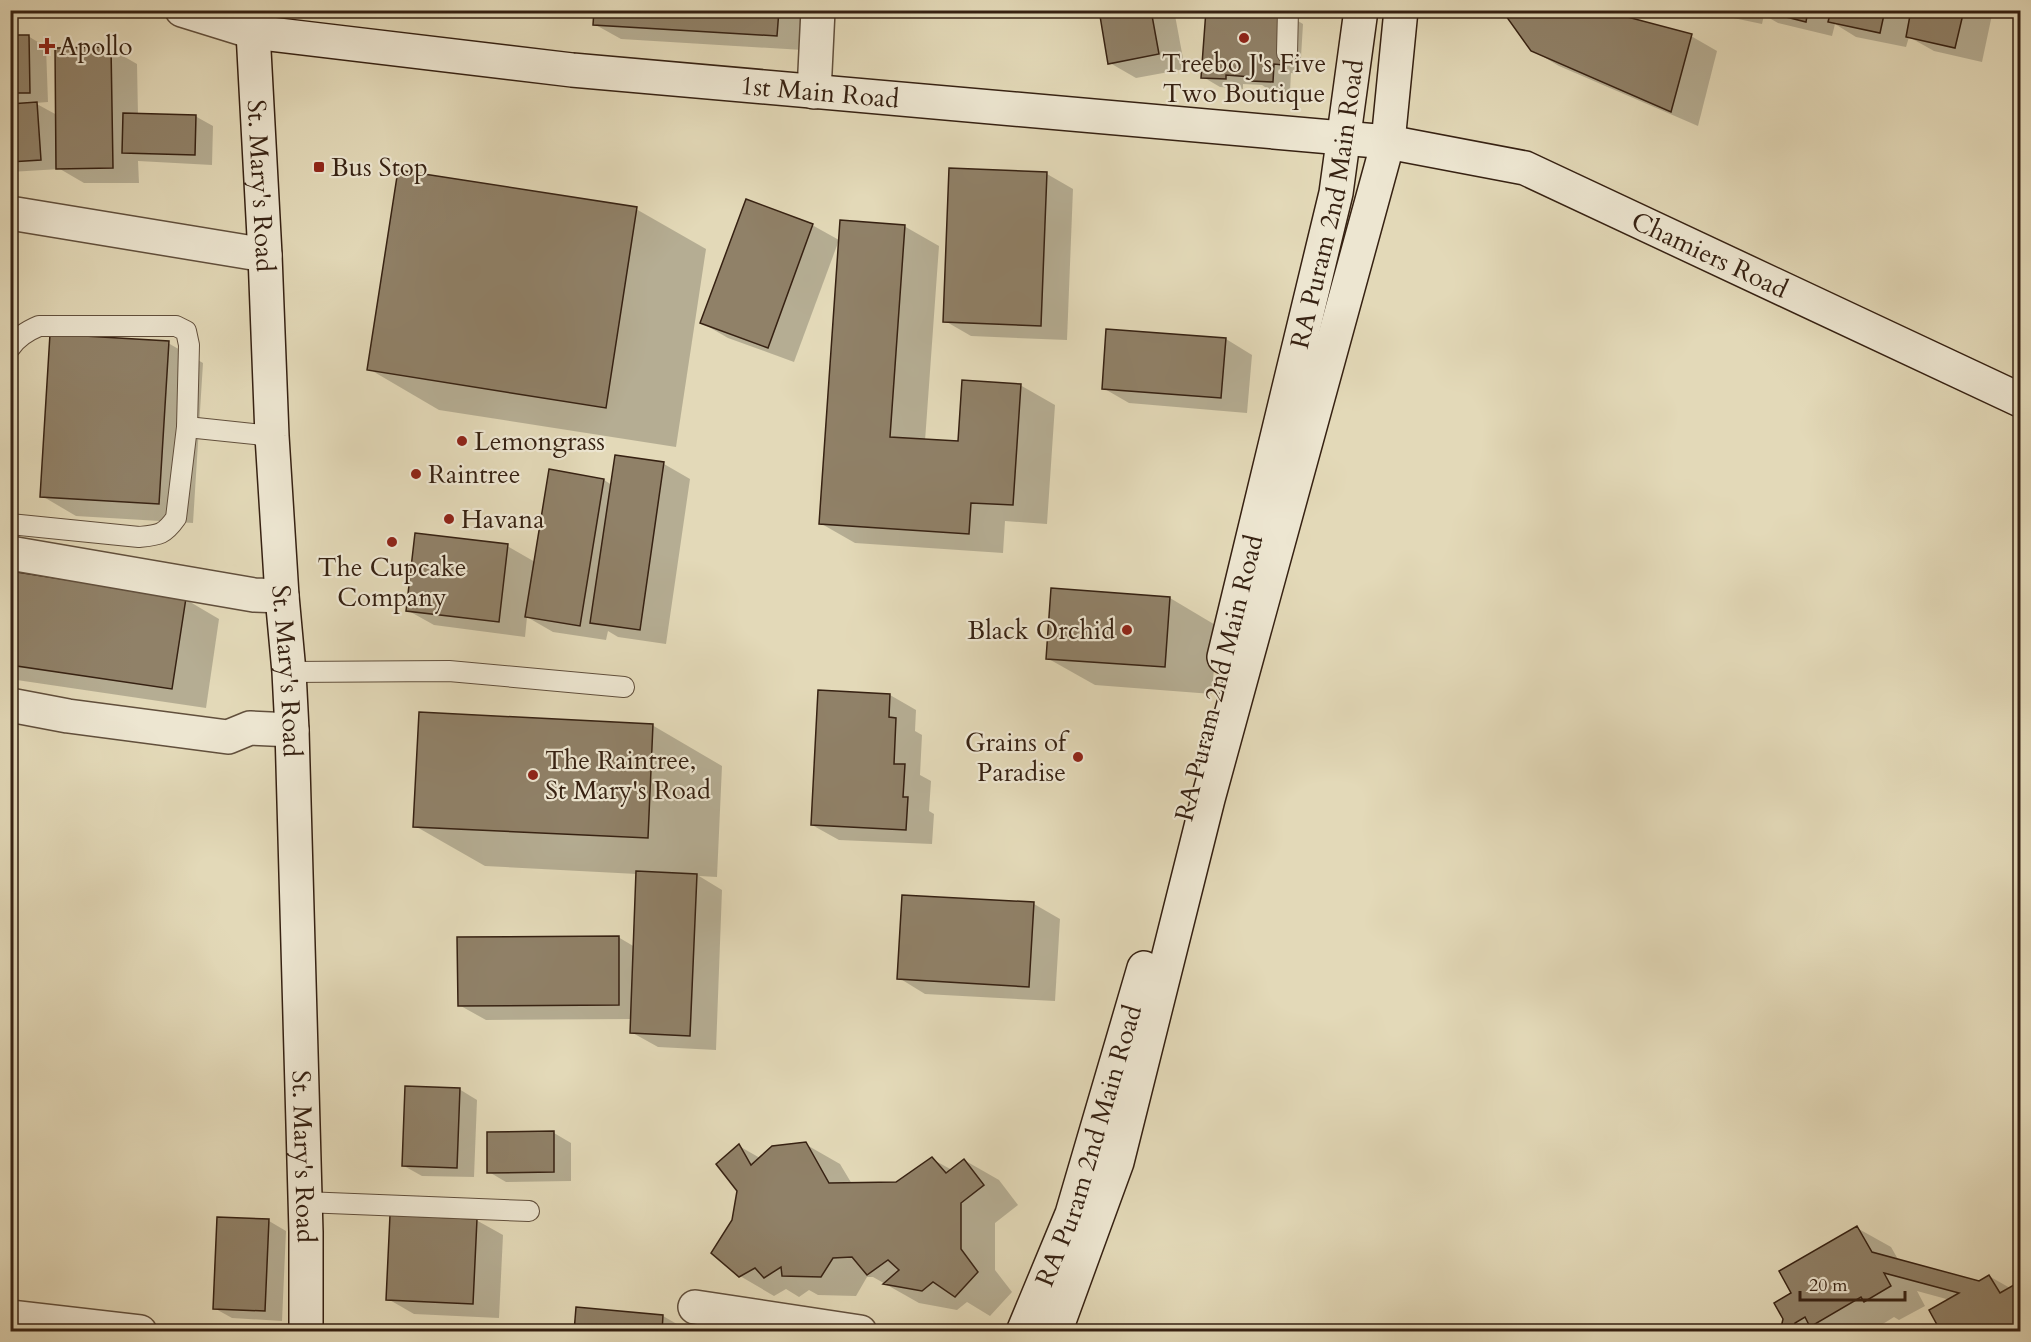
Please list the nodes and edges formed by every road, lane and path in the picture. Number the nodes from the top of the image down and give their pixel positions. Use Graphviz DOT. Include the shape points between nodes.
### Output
graph roads {
  1 [pos="182,10"];
  2 [pos="818,10"];
  3 [pos="1288,10"];
  4 [pos="1361,10"];
  5 [pos="1401,10"];
  6 [pos="254,21"];
  7 [pos="1287,53"];
  8 [pos="814,92"];
  9 [pos="1344,138"];
  10 [pos="1388,142"];
  11 [pos="10,213"];
  12 [pos="265,255"];
  13 [pos="10,348"];
  14 [pos="2020,400"];
  15 [pos="187,427"];
  16 [pos="272,436"];
  17 [pos="10,524"];
  18 [pos="10,553"];
  19 [pos="282,596"];
  20 [pos="289,672"];
  21 [pos="624,687"];
  22 [pos="10,705"];
  23 [pos="292,730"];
  24 [pos="304,1202"];
  25 [pos="529,1211"];
  26 [pos="695,1307"];
  27 [pos="10,1317"];
  28 [pos="140,1332"];
  29 [pos="306,1332"];
  30 [pos="860,1332"];
  31 [pos="1023,1332"];
  32 [pos="1055,1332"];
  1 -- 6 [label="main road, 1st Main Road"];
  2 -- 8 [label="main road"];
  3 -- 7 [label="lane"];
  4 -- 9 [label="main road, RA Puram 2nd Main Road"];
  5 -- 10 [label="main road, RA Puram 2nd Main Road"];
  6 -- 8 [label="main road, 1st Main Road" via="572,70"];
  6 -- 12 [label="main road, St. Mary's Road"];
  8 -- 9 [label="main road, 1st Main Road"];
  9 -- 10 [label="main road, 1st Main Road"];
  9 -- 31 [label="main road, RA Puram 2nd Main Road" via="1336,193 1295,370 1168,885 1071,1214"];
  10 -- 14 [label="main road, Chamiers Road" via="1525,168"];
  10 -- 32 [label="main road, RA Puram 2nd Main Road" via="1208,800 1117,1162"];
  11 -- 12 [label="main road"];
  12 -- 16 [label="main road, St. Mary's Road"];
  13 -- 15 [label="lane" via="39,326 176,326 186,331 189,345"];
  15 -- 16 [label="lane"];
  15 -- 17 [label="lane" via="176,518 160,535 139,537"];
  16 -- 19 [label="main road, St. Mary's Road"];
  18 -- 19 [label="main road" via="254,595"];
  19 -- 20 [label="main road, St. Mary's Road"];
  20 -- 21 [label="lane" via="448,671"];
  20 -- 23 [label="main road, St. Mary's Road"];
  22 -- 23 [label="main road" via="228,737 250,728"];
  23 -- 24 [label="main road, St. Mary's Road"];
  24 -- 25 [label="lane"];
  24 -- 29 [label="main road, St. Mary's Road"];
  26 -- 30 [label="main road"];
  27 -- 28 [label="main road"];
}
